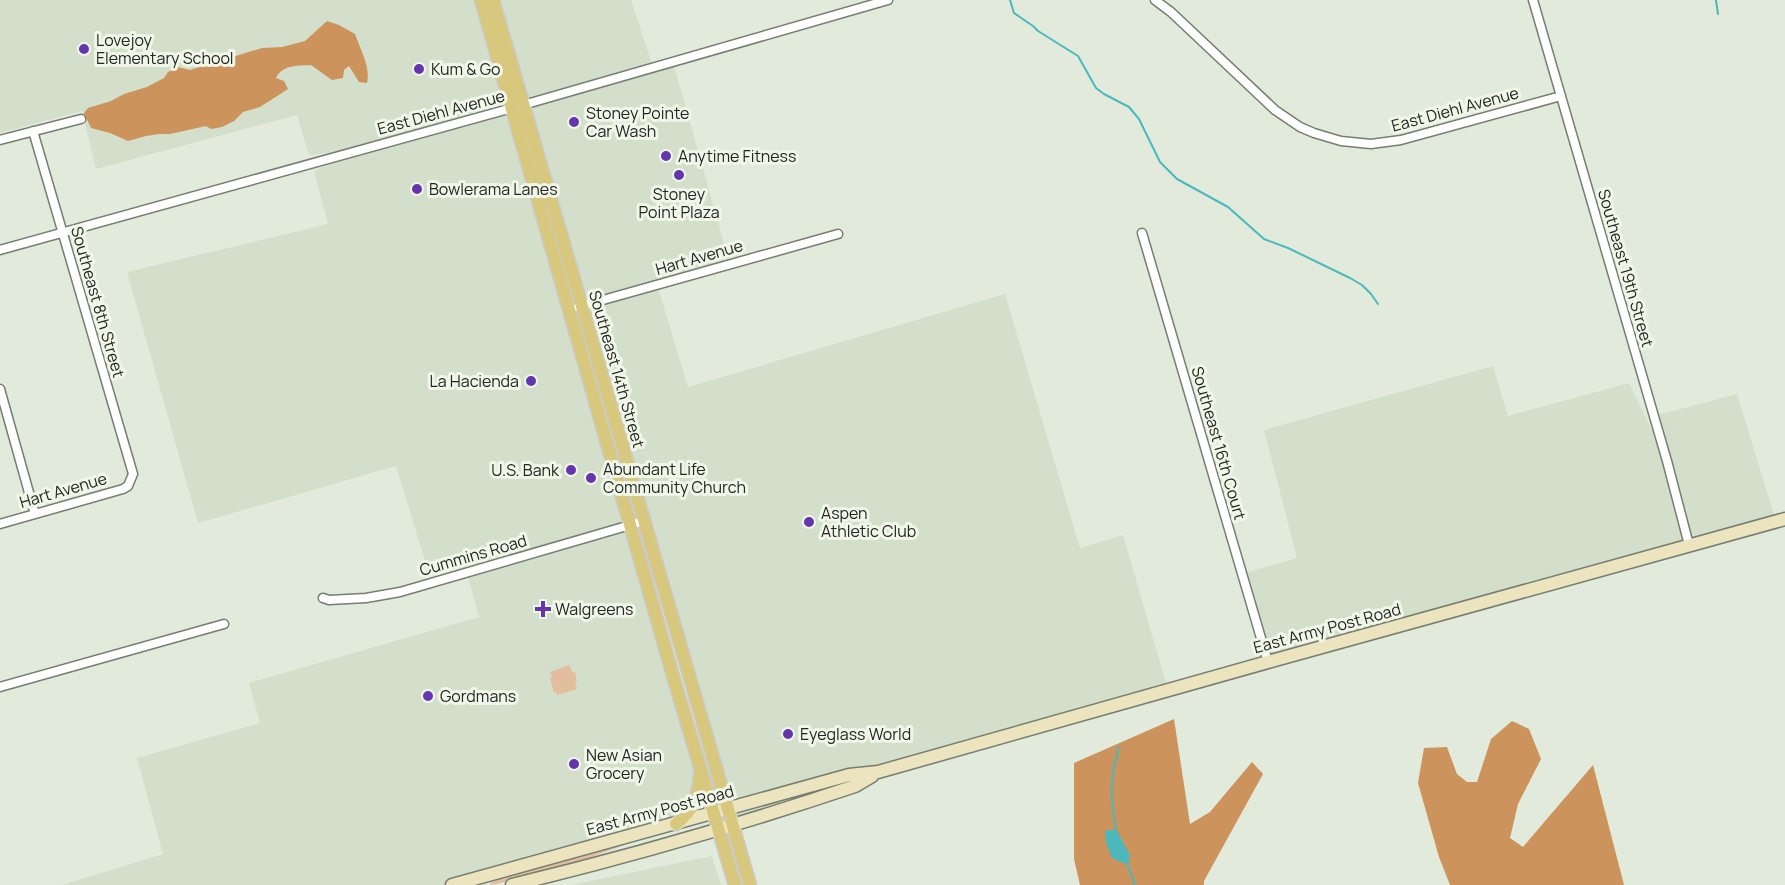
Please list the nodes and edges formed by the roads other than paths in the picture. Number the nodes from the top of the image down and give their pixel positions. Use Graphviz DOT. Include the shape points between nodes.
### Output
graph roads {
  1 [pos="481,0"];
  2 [pos="493,0"];
  3 [pos="888,0"];
  4 [pos="1155,0"];
  5 [pos="1533,0"];
  6 [pos="1561,96"];
  7 [pos="518,107"];
  8 [pos="81,119"];
  9 [pos="33,131"];
  10 [pos="0,140"];
  11 [pos="62,233"];
  12 [pos="1142,233"];
  13 [pos="838,234"];
  14 [pos="0,250"];
  15 [pos="581,306"];
  16 [pos="569,309"];
  17 [pos="0,389"];
  18 [pos="4,416"];
  19 [pos="131,481"];
  20 [pos="35,514"];
  21 [pos="1785,519"];
  22 [pos="644,521"];
  23 [pos="0,524"];
  24 [pos="630,525"];
  25 [pos="1689,545"];
  26 [pos="323,598"];
  27 [pos="224,624"];
  28 [pos="1268,662"];
  29 [pos="0,687"];
  30 [pos="700,768"];
  31 [pos="878,772"];
  32 [pos="728,809"];
  33 [pos="714,813"];
  34 [pos="676,824"];
  35 [pos="733,826"];
  36 [pos="719,829"];
  37 [pos="452,885"];
  38 [pos="512,885"];
  39 [pos="735,885"];
  40 [pos="750,885"];
  1 -- 7 [label="main road, Southeast 14th Street"];
  2 -- 7 [label="main road, Southeast 14th Street"];
  3 -- 7 [label="street, East Diehl Avenue"];
  4 -- 6 [label="street, East Diehl Avenue" via="1275,110 1300,127 1341,141 1371,144 1401,140"];
  5 -- 6 [label="street, Southeast 19th Street"];
  6 -- 25 [label="street, Southeast 19th Street"];
  7 -- 11 [label="street, East Diehl Avenue"];
  7 -- 15 [label="main road, Southeast 14th Street"];
  7 -- 16 [label="main road, Southeast 14th Street"];
  8 -- 9 [label="street"];
  9 -- 10 [label="street"];
  9 -- 11 [label="street, Southeast 8th Street"];
  11 -- 14 [label="street, East Diehl Avenue"];
  11 -- 19 [label="street, Southeast 8th Street" via="130,463"];
  12 -- 28 [label="street, Southeast 16th Court"];
  13 -- 15 [label="street, Hart Avenue"];
  15 -- 16 [label="street, Hart Avenue"];
  15 -- 22 [label="main road, Southeast 14th Street"];
  16 -- 24 [label="main road, Southeast 14th Street"];
  17 -- 18 [label="street"];
  18 -- 20 [label="street"];
  19 -- 20 [label="street, Hart Avenue" via="123,489"];
  20 -- 23 [label="street, Hart Avenue"];
  21 -- 25 [label="main road, East Army Post Road"];
  22 -- 24 [label="street, Cummins Road"];
  22 -- 32 [label="main road, Southeast 14th Street"];
  24 -- 26 [label="street, Cummins Road" via="400,592 366,598"];
  24 -- 30 [label="main road, Southeast 14th Street"];
  25 -- 28 [label="main road, East Army Post Road"];
  27 -- 29 [label="street"];
  28 -- 31 [label="main road, East Army Post Road"];
  30 -- 33 [label="main road, Southeast 14th Street"];
  30 -- 34 [label="main road" via="699,792 691,809"];
  31 -- 32 [label="main road, East Army Post Road" via="849,776"];
  31 -- 35 [label="main road, East Army Post Road" via="855,786"];
  32 -- 33 [label="main road, East Army Post Road"];
  32 -- 35 [label="main road, Southeast 14th Street"];
  33 -- 34 [label="main road, East Army Post Road"];
  33 -- 36 [label="main road, Southeast 14th Street"];
  34 -- 37 [label="main road, East Army Post Road"];
  35 -- 36 [label="main road, East Army Post Road"];
  35 -- 40 [label="main road, Southeast 14th Street"];
  36 -- 38 [label="main road, East Army Post Road"];
  36 -- 39 [label="main road, Southeast 14th Street"];
}
